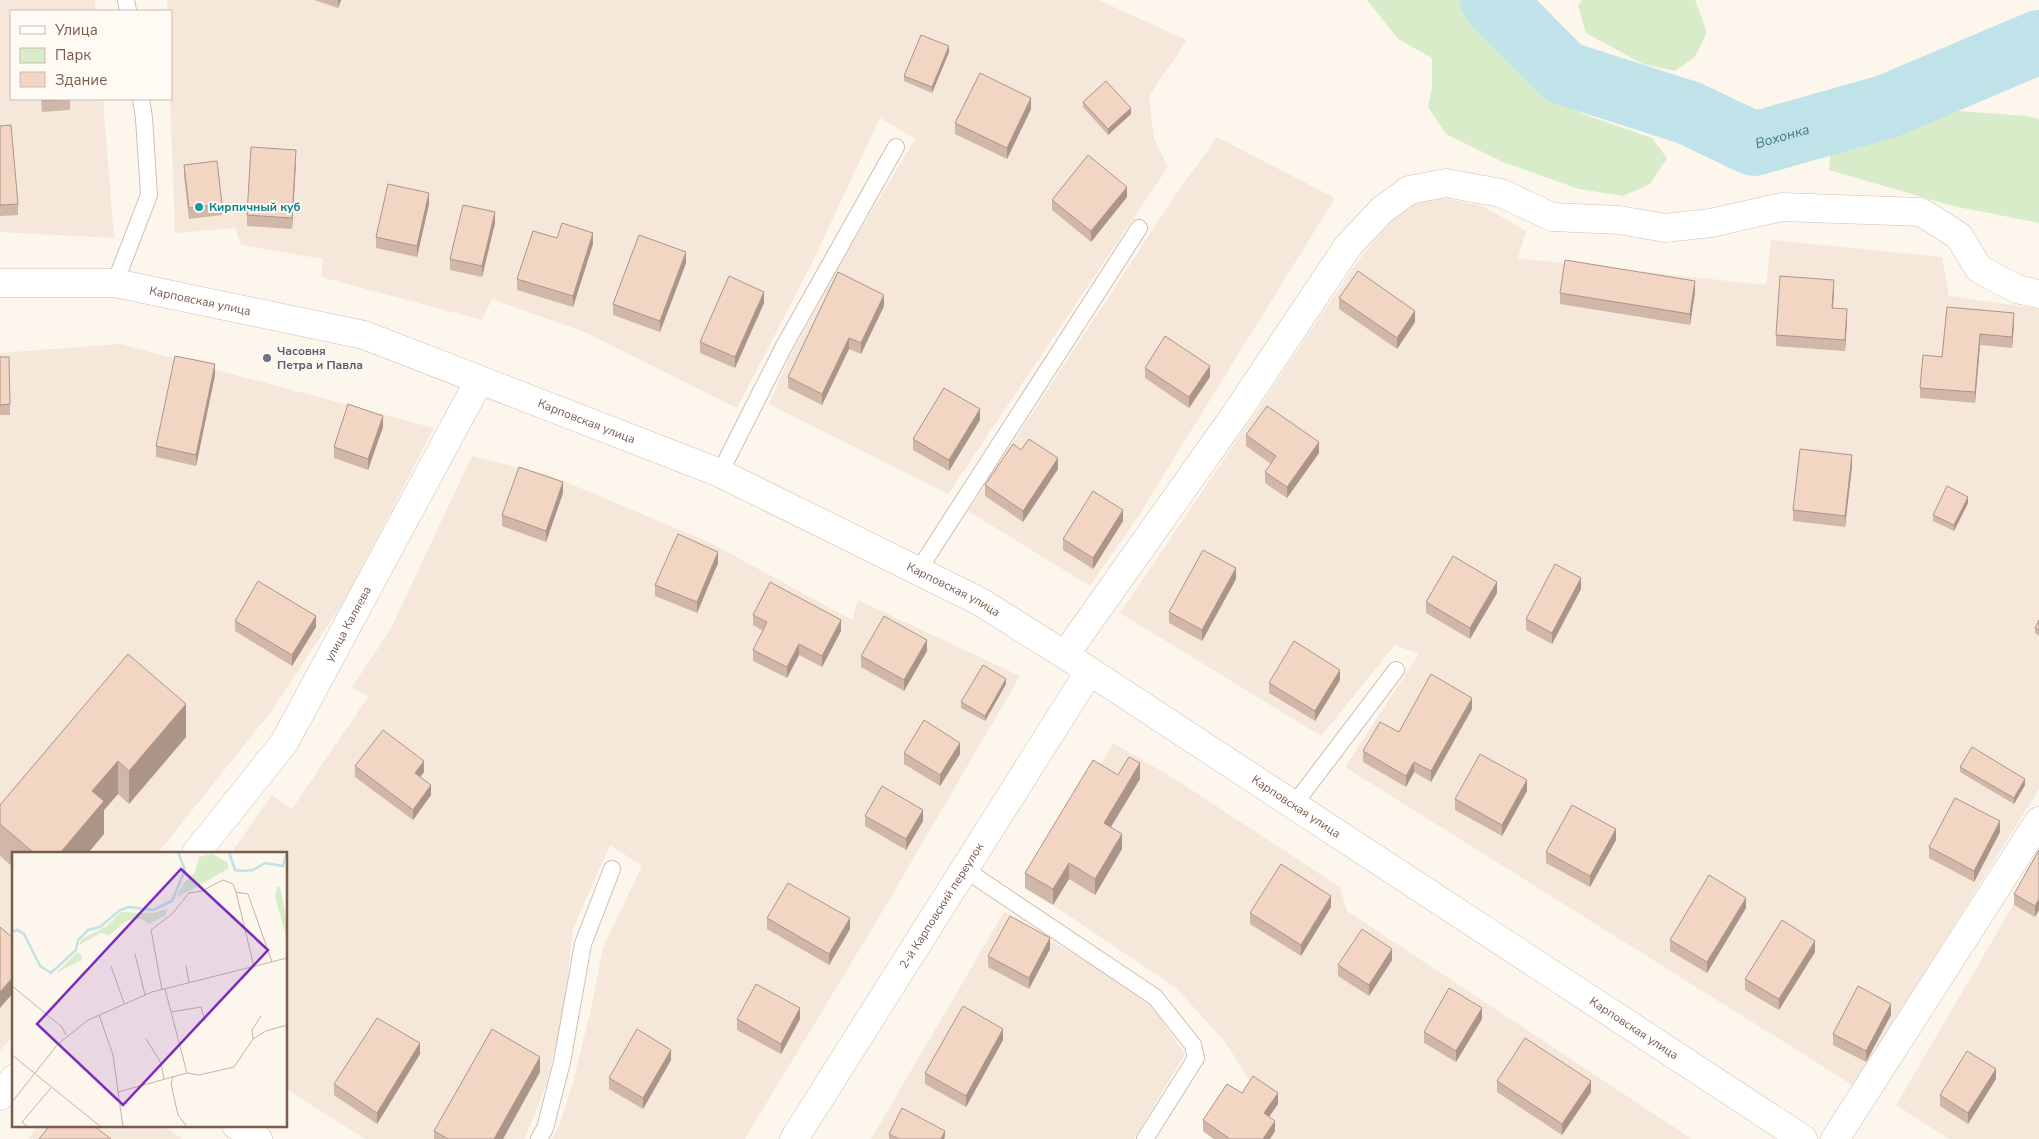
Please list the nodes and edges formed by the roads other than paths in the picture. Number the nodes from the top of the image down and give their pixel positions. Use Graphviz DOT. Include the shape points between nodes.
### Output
graph roads {
  1 [pos="141,100"];
  2 [pos="896,147"];
  3 [pos="1139,228"];
  4 [pos="0,283"];
  5 [pos="115,283"];
  6 [pos="2039,294"];
  7 [pos="479,381"];
  8 [pos="720,473"];
  9 [pos="918,571"];
  10 [pos="1065,656"];
  11 [pos="1396,670"];
  12 [pos="1090,672"];
  13 [pos="1293,806"];
  14 [pos="2039,821"];
  15 [pos="197,852"];
  16 [pos="612,869"];
  17 [pos="964,870"];
  18 [pos="12,1081"];
  19 [pos="0,1096"];
  20 [pos="238,1126"];
  21 [pos="258,1139"];
  22 [pos="539,1139"];
  23 [pos="794,1139"];
  24 [pos="1145,1139"];
  25 [pos="1803,1139"];
  26 [pos="1835,1139"];
  1 -- 5 [label="lane" via="149,194"];
  2 -- 8 [label="lane" via="783,348"];
  3 -- 9 [label="lane"];
  4 -- 5 [label="street, Карповская улица"];
  5 -- 7 [label="street, Карповская улица" via="364,335"];
  6 -- 10 [label="street" via="2017,290 1979,269 1959,236 1921,212 1782,207 1711,224 1665,228 1620,220 1552,217 1501,193 1446,183 1409,190 1382,210 1348,246 1235,415"];
  7 -- 8 [label="street, Карповская улица"];
  7 -- 15 [label="street, улица Каляева" via="284,743"];
  8 -- 9 [label="street, Карповская улица"];
  9 -- 10 [label="street, Карповская улица" via="979,602"];
  10 -- 12 [label="street, Карповская улица"];
  11 -- 13 [label="lane"];
  12 -- 13 [label="street, Карповская улица"];
  12 -- 17 [label="street, 2-й Карповский переулок"];
  13 -- 25 [label="street, Карповская улица"];
  14 -- 26 [label="street"];
  16 -- 22 [label="lane" via="583,944 562,1062 545,1128"];
  17 -- 23 [label="street, 2-й Карповский переулок"];
  17 -- 24 [label="lane" via="1155,997 1193,1045 1196,1058"];
  18 -- 19 [label="street"];
  20 -- 21 [label="street"];
}
